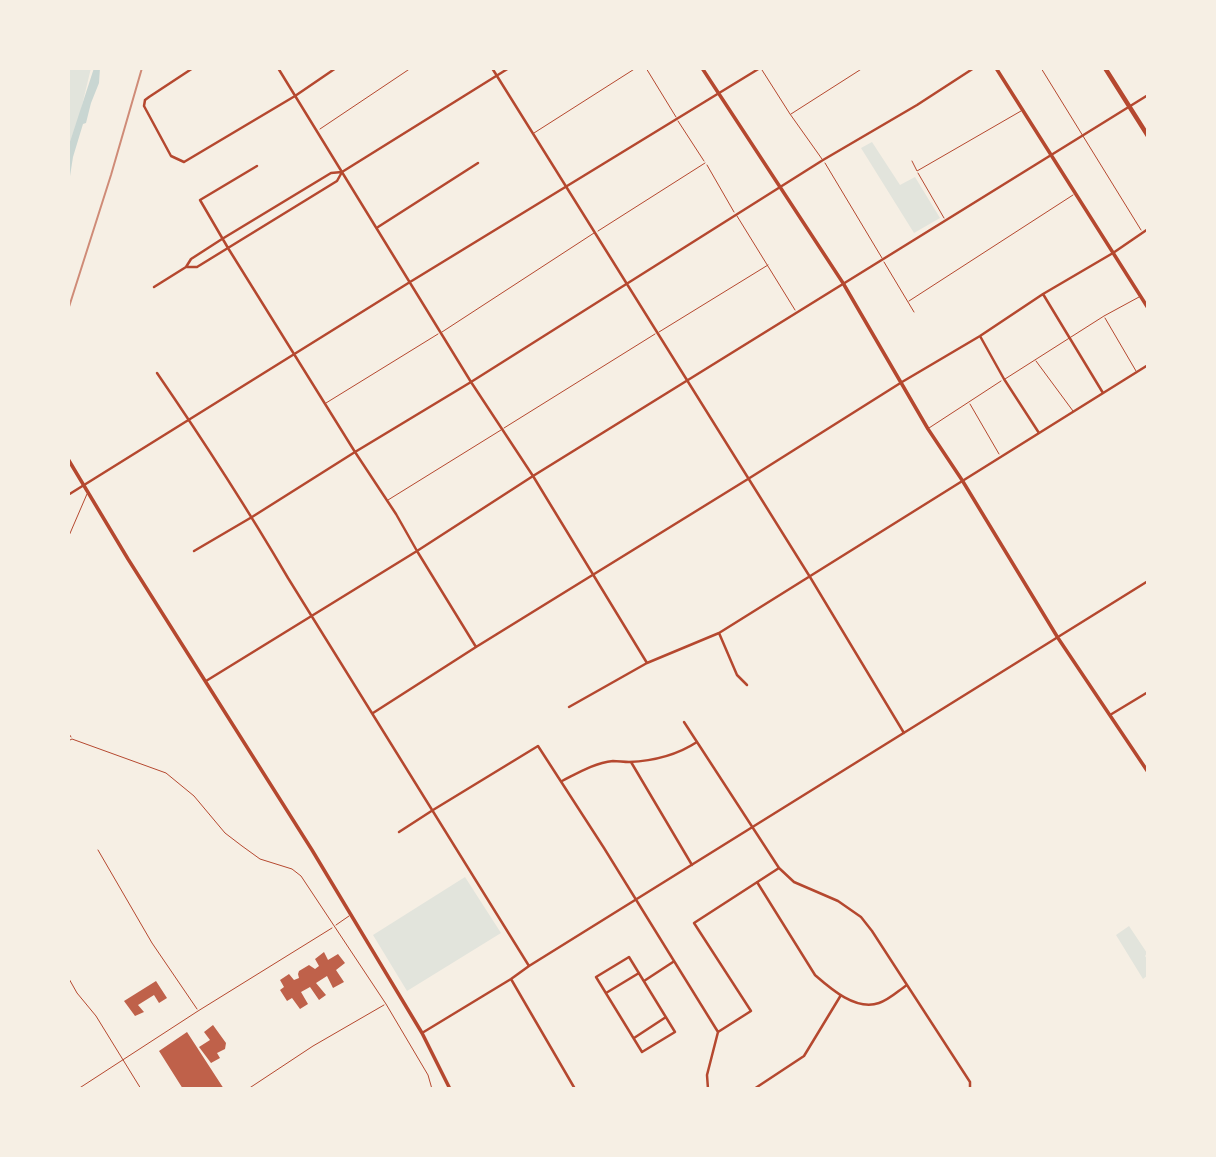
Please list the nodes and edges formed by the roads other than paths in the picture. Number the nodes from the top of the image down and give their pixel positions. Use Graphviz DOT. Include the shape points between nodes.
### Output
graph roads {
  1 [pos="192,68"];
  2 [pos="278,68"];
  3 [pos="336,68"];
  4 [pos="411,68"];
  5 [pos="492,68"];
  6 [pos="509,68"];
  7 [pos="636,68"];
  8 [pos="646,68"];
  9 [pos="702,68"];
  10 [pos="760,68"];
  11 [pos="863,68"];
  12 [pos="974,68"];
  13 [pos="996,68"];
  14 [pos="1041,68"];
  15 [pos="1105,68"];
  16 [pos="496,76"];
  17 [pos="718,93"];
  18 [pos="1148,95"];
  19 [pos="295,96"];
  20 [pos="1129,107"];
  21 [pos="1023,110"];
  22 [pos="790,114"];
  23 [pos="677,119"];
  24 [pos="317,131"];
  25 [pos="533,134"];
  26 [pos="1083,135"];
  27 [pos="1148,136"];
  28 [pos="1052,155"];
  29 [pos="823,160"];
  30 [pos="912,161"];
  31 [pos="478,163"];
  32 [pos="705,163"];
  33 [pos="257,166"];
  34 [pos="917,171"];
  35 [pos="342,172"];
  36 [pos="565,187"];
  37 [pos="779,188"];
  38 [pos="1074,194"];
  39 [pos="736,215"];
  40 [pos="945,220"];
  41 [pos="376,228"];
  42 [pos="1148,229"];
  43 [pos="1142,232"];
  44 [pos="594,233"];
  45 [pos="222,239"];
  46 [pos="228,248"];
  47 [pos="1113,253"];
  48 [pos="882,258"];
  49 [pos="768,265"];
  50 [pos="186,267"];
  51 [pos="410,282"];
  52 [pos="843,283"];
  53 [pos="626,284"];
  54 [pos="154,287"];
  55 [pos="1043,294"];
  56 [pos="1141,296"];
  57 [pos="908,302"];
  58 [pos="1148,307"];
  59 [pos="914,312"];
  60 [pos="797,313"];
  61 [pos="1104,316"];
  62 [pos="441,332"];
  63 [pos="657,333"];
  64 [pos="980,336"];
  65 [pos="1070,337"];
  66 [pos="295,354"];
  67 [pos="1035,359"];
  68 [pos="1148,365"];
  69 [pos="1137,372"];
  70 [pos="157,373"];
  71 [pos="1004,379"];
  72 [pos="686,381"];
  73 [pos="471,382"];
  74 [pos="902,382"];
  75 [pos="1103,393"];
  76 [pos="969,402"];
  77 [pos="326,403"];
  78 [pos="1073,412"];
  79 [pos="189,420"];
  80 [pos="502,429"];
  81 [pos="928,429"];
  82 [pos="1040,433"];
  83 [pos="355,452"];
  84 [pos="1001,457"];
  85 [pos="68,459"];
  86 [pos="533,476"];
  87 [pos="748,480"];
  88 [pos="962,480"];
  89 [pos="85,485"];
  90 [pos="88,492"];
  91 [pos="68,495"];
  92 [pos="387,500"];
  93 [pos="252,517"];
  94 [pos="68,538"];
  95 [pos="194,551"];
  96 [pos="416,551"];
  97 [pos="593,574"];
  98 [pos="810,577"];
  99 [pos="1148,581"];
  100 [pos="311,614"];
  101 [pos="719,633"];
  102 [pos="1058,638"];
  103 [pos="476,646"];
  104 [pos="647,663"];
  105 [pos="205,682"];
  106 [pos="747,685"];
  107 [pos="1148,692"];
  108 [pos="569,707"];
  109 [pos="373,713"];
  110 [pos="1110,715"];
  111 [pos="684,722"];
  112 [pos="68,732"];
  113 [pos="904,733"];
  114 [pos="72,739"];
  115 [pos="68,741"];
  116 [pos="697,742"];
  117 [pos="631,762"];
  118 [pos="1148,772"];
  119 [pos="562,781"];
  120 [pos="433,810"];
  121 [pos="752,827"];
  122 [pos="399,832"];
  123 [pos="98,850"];
  124 [pos="692,865"];
  125 [pos="779,868"];
  126 [pos="757,882"];
  127 [pos="636,900"];
  128 [pos="351,915"];
  129 [pos="334,926"];
  130 [pos="675,962"];
  131 [pos="529,966"];
  132 [pos="639,973"];
  133 [pos="68,976"];
  134 [pos="511,979"];
  135 [pos="644,981"];
  136 [pos="907,985"];
  137 [pos="606,993"];
  138 [pos="841,995"];
  139 [pos="386,1004"];
  140 [pos="198,1010"];
  141 [pos="666,1017"];
  142 [pos="718,1032"];
  143 [pos="422,1033"];
  144 [pos="634,1038"];
  145 [pos="124,1060"];
  146 [pos="253,1086"];
  147 [pos="707,1088"];
  148 [pos="78,1089"];
  149 [pos="141,1089"];
  150 [pos="248,1089"];
  151 [pos="255,1089"];
  152 [pos="432,1089"];
  153 [pos="450,1089"];
  154 [pos="575,1089"];
  155 [pos="754,1089"];
  156 [pos="970,1089"];
  1 -- 19 [label="street" via="145,100 144,106 171,156 184,162"];
  2 -- 19 [label="street"];
  3 -- 19 [label="street"];
  4 -- 24 [label="lane"];
  5 -- 16 [label="street"];
  6 -- 16 [label="street"];
  7 -- 25 [label="lane"];
  8 -- 23 [label="lane"];
  9 -- 17 [label="street"];
  10 -- 17 [label="street"];
  10 -- 22 [label="lane"];
  11 -- 22 [label="lane"];
  12 -- 29 [label="street"];
  13 -- 21 [label="street"];
  14 -- 26 [label="lane"];
  15 -- 20 [label="main road"];
  16 -- 25 [label="street"];
  16 -- 35 [label="street"];
  17 -- 23 [label="street"];
  17 -- 37 [label="street"];
  18 -- 20 [label="street"];
  19 -- 24 [label="street"];
  20 -- 26 [label="street"];
  20 -- 27 [label="main road"];
  21 -- 28 [label="street"];
  21 -- 34 [label="lane"];
  22 -- 29 [label="lane"];
  23 -- 32 [label="lane"];
  23 -- 36 [label="street"];
  24 -- 35 [label="street"];
  25 -- 36 [label="street"];
  26 -- 28 [label="street"];
  26 -- 43 [label="lane"];
  28 -- 38 [label="street"];
  28 -- 40 [label="street"];
  29 -- 37 [label="street"];
  29 -- 48 [label="lane"];
  30 -- 34 [label="lane"];
  31 -- 41 [label="street"];
  32 -- 39 [label="lane"];
  32 -- 44 [label="lane"];
  33 -- 45 [label="street" via="200,200"];
  34 -- 40 [label="lane"];
  35 -- 41 [label="street"];
  35 -- 45 [label="street" via="331,173"];
  35 -- 46 [label="street" via="337,181"];
  36 -- 44 [label="street"];
  36 -- 51 [label="street"];
  37 -- 39 [label="street"];
  37 -- 52 [label="street"];
  38 -- 47 [label="street"];
  38 -- 57 [label="lane"];
  39 -- 49 [label="lane"];
  39 -- 53 [label="street"];
  40 -- 48 [label="street"];
  41 -- 51 [label="street"];
  42 -- 43 [label="street"];
  43 -- 47 [label="street"];
  44 -- 53 [label="street"];
  44 -- 62 [label="lane"];
  45 -- 46 [label="street"];
  45 -- 50 [label="street"];
  46 -- 50 [label="street" via="197,267"];
  46 -- 66 [label="street"];
  47 -- 55 [label="street"];
  47 -- 56 [label="street"];
  48 -- 52 [label="street"];
  48 -- 57 [label="lane"];
  49 -- 60 [label="lane"];
  49 -- 63 [label="lane"];
  50 -- 54 [label="street"];
  51 -- 62 [label="street"];
  51 -- 66 [label="street"];
  52 -- 60 [label="street"];
  52 -- 74 [label="street"];
  53 -- 63 [label="street"];
  53 -- 73 [label="street"];
  55 -- 64 [label="street"];
  55 -- 65 [label="street"];
  56 -- 58 [label="street"];
  56 -- 61 [label="lane"];
  57 -- 59 [label="lane"];
  60 -- 72 [label="street"];
  61 -- 65 [label="lane"];
  61 -- 69 [label="lane"];
  62 -- 73 [label="street"];
  62 -- 77 [label="lane"];
  63 -- 72 [label="street"];
  63 -- 80 [label="lane"];
  64 -- 71 [label="street"];
  64 -- 74 [label="street"];
  65 -- 67 [label="lane"];
  65 -- 75 [label="street"];
  66 -- 77 [label="street"];
  66 -- 79 [label="street"];
  67 -- 71 [label="lane"];
  67 -- 78 [label="lane"];
  68 -- 69 [label="street"];
  69 -- 75 [label="street"];
  70 -- 79 [label="street"];
  71 -- 76 [label="lane"];
  71 -- 82 [label="street"];
  72 -- 86 [label="street"];
  72 -- 87 [label="street"];
  73 -- 80 [label="street"];
  73 -- 83 [label="street"];
  74 -- 81 [label="street"];
  74 -- 87 [label="street"];
  75 -- 78 [label="street"];
  76 -- 81 [label="lane"];
  76 -- 84 [label="lane"];
  77 -- 83 [label="street"];
  78 -- 82 [label="street"];
  79 -- 89 [label="street"];
  79 -- 93 [label="street"];
  80 -- 86 [label="street"];
  80 -- 92 [label="lane"];
  81 -- 88 [label="street"];
  82 -- 84 [label="street"];
  83 -- 92 [label="street"];
  83 -- 93 [label="street"];
  84 -- 88 [label="street"];
  85 -- 89 [label="street"];
  86 -- 96 [label="street"];
  86 -- 97 [label="street"];
  87 -- 97 [label="street"];
  87 -- 98 [label="street"];
  88 -- 98 [label="street"];
  88 -- 102 [label="street"];
  89 -- 90 [label="street"];
  89 -- 91 [label="street"];
  90 -- 94 [label="lane"];
  90 -- 105 [label="street"];
  92 -- 96 [label="street"];
  93 -- 95 [label="street"];
  93 -- 100 [label="street"];
  96 -- 100 [label="street"];
  96 -- 103 [label="street"];
  97 -- 103 [label="street"];
  97 -- 104 [label="street"];
  98 -- 101 [label="street"];
  98 -- 113 [label="street"];
  99 -- 102 [label="street"];
  100 -- 105 [label="street"];
  100 -- 109 [label="street"];
  101 -- 104 [label="street"];
  101 -- 106 [label="street" via="737,675"];
  102 -- 110 [label="street"];
  102 -- 113 [label="street"];
  103 -- 109 [label="street"];
  104 -- 108 [label="street"];
  105 -- 128 [label="street"];
  107 -- 110 [label="street"];
  109 -- 120 [label="street"];
  110 -- 118 [label="street"];
  111 -- 116 [label="street"];
  112 -- 114 [label="lane"];
  113 -- 121 [label="street"];
  114 -- 115 [label="lane"];
  114 -- 129 [label="lane" via="166,773 242,846 301,876"];
  116 -- 117 [label="street" via="671,755"];
  116 -- 121 [label="street"];
  117 -- 119 [label="street" via="593,765"];
  117 -- 124 [label="street"];
  119 -- 120 [label="street" via="538,746"];
  119 -- 127 [label="street"];
  120 -- 122 [label="street"];
  120 -- 131 [label="street"];
  121 -- 124 [label="street"];
  121 -- 125 [label="street"];
  123 -- 140 [label="lane"];
  124 -- 127 [label="street"];
  125 -- 126 [label="street"];
  125 -- 136 [label="street" via="794,882 838,901 861,917"];
  126 -- 138 [label="street" via="815,975"];
  126 -- 142 [label="street" via="694,923 751,1011"];
  127 -- 130 [label="street"];
  127 -- 131 [label="street"];
  128 -- 129 [label="lane"];
  128 -- 143 [label="street"];
  129 -- 139 [label="lane"];
  129 -- 140 [label="lane"];
  130 -- 135 [label="street"];
  130 -- 142 [label="street"];
  131 -- 134 [label="street"];
  132 -- 135 [label="street"];
  132 -- 137 [label="street"];
  132 -- 137 [label="street" via="629,957 596,977"];
  133 -- 145 [label="lane"];
  134 -- 143 [label="street"];
  134 -- 154 [label="street"];
  135 -- 141 [label="street"];
  136 -- 138 [label="street" via="877,1004"];
  136 -- 156 [label="street" via="970,1082"];
  137 -- 144 [label="street"];
  138 -- 155 [label="street" via="804,1056"];
  139 -- 146 [label="lane"];
  139 -- 152 [label="lane"];
  140 -- 145 [label="lane"];
  141 -- 144 [label="street"];
  141 -- 144 [label="street" via="675,1032 642,1052"];
  142 -- 147 [label="street"];
  143 -- 153 [label="street"];
  145 -- 148 [label="lane"];
  145 -- 149 [label="lane"];
  146 -- 150 [label="lane"];
  146 -- 151 [label="lane"];
}
